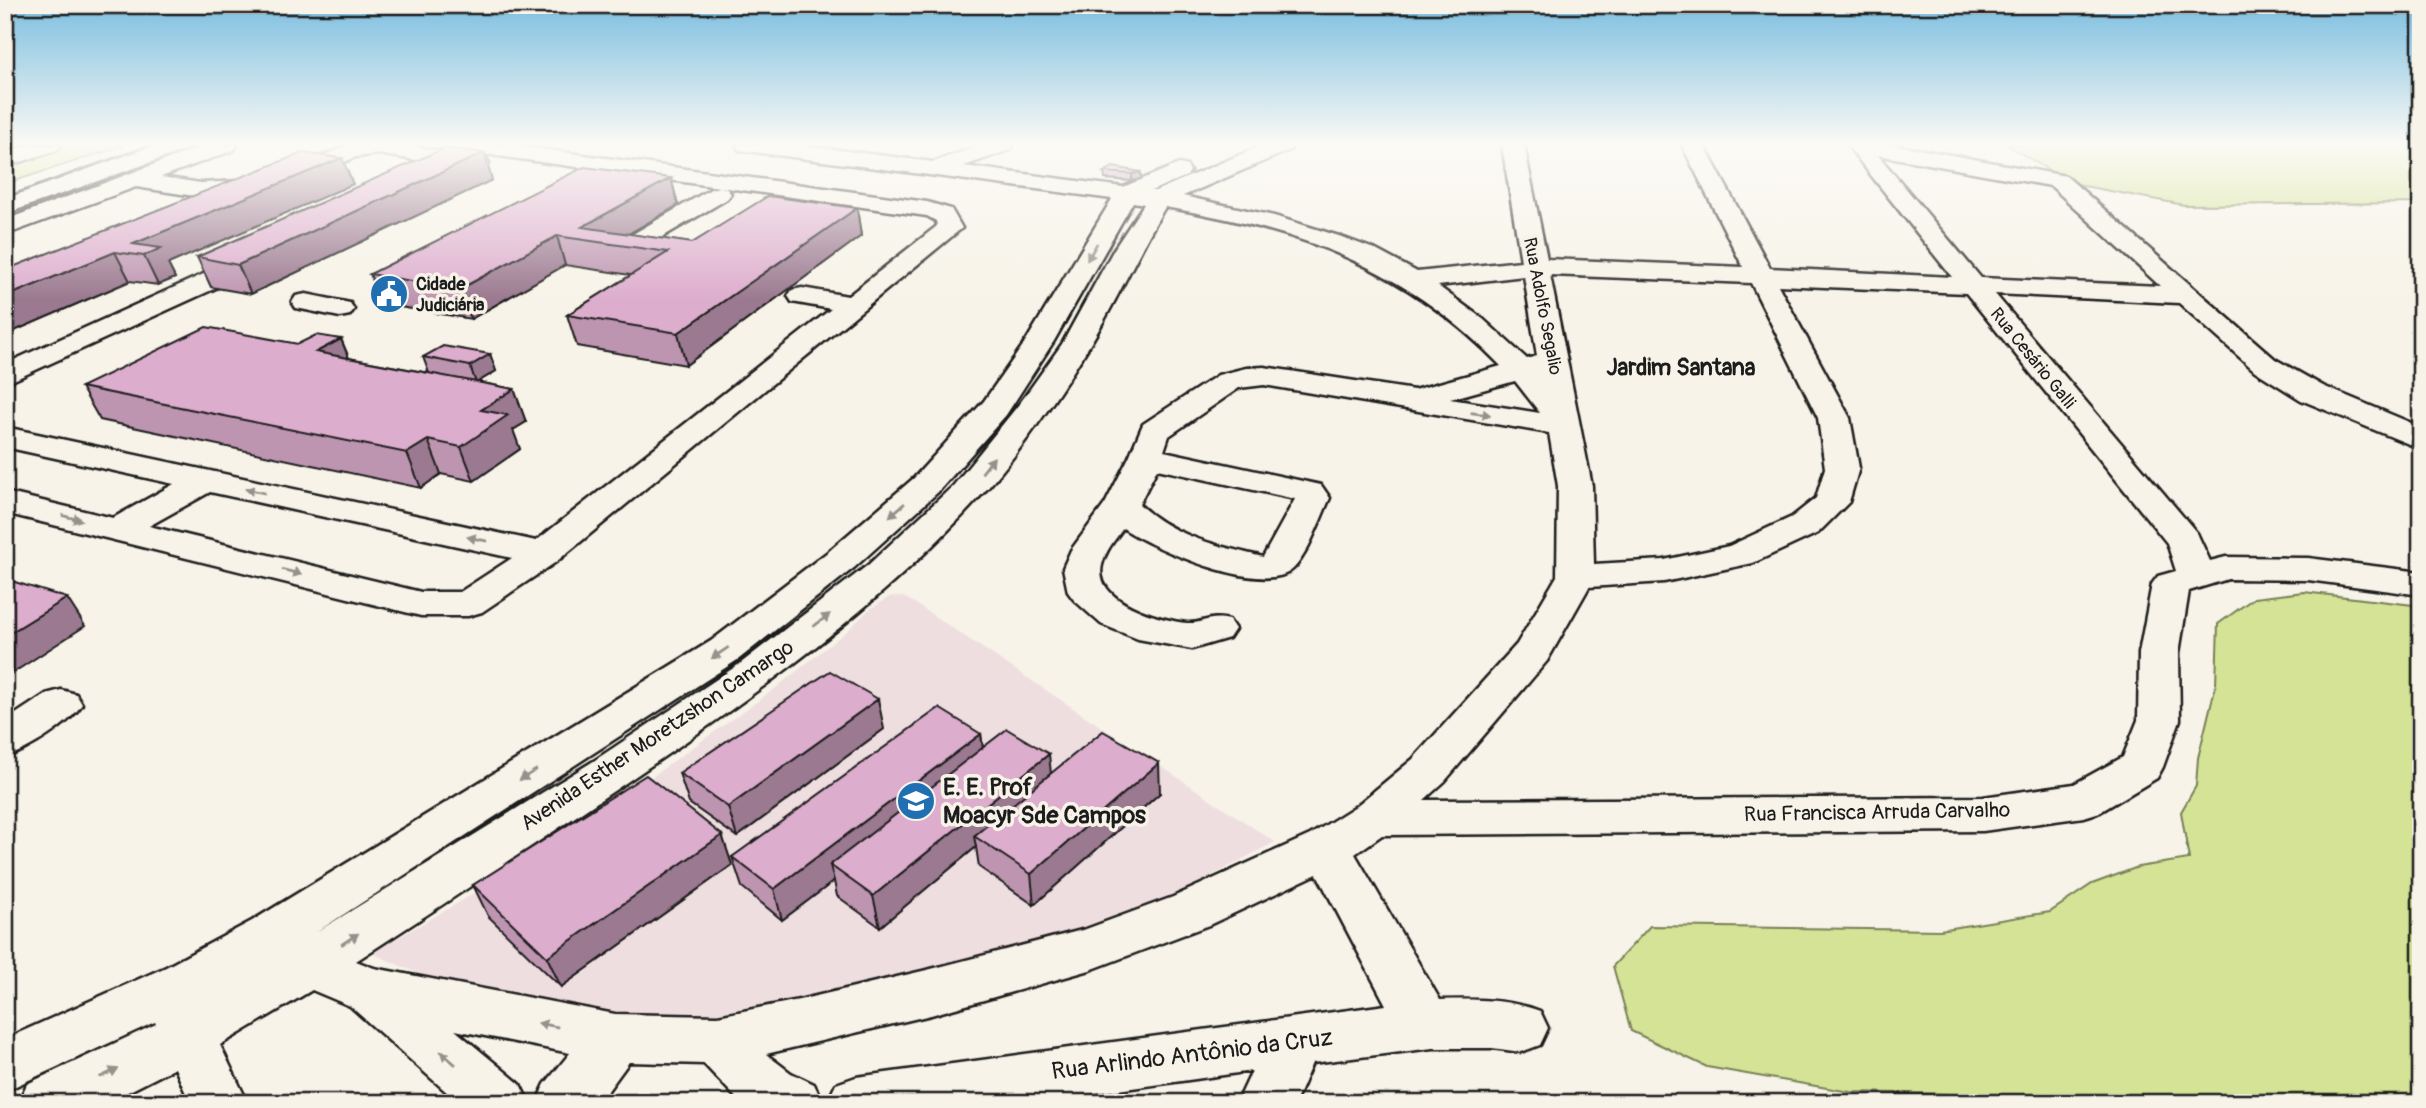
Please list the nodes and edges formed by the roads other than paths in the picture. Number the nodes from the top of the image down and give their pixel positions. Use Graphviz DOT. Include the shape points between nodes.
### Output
graph roads {
  1 [pos="1143,196"];
  2 [pos="31,197"];
  3 [pos="87,197"];
  4 [pos="245,197"];
  5 [pos="694,197"];
  6 [pos="826,197"];
  7 [pos="1146,197"];
  8 [pos="1522,197"];
  9 [pos="1719,197"];
  10 [pos="1901,197"];
  11 [pos="2076,197"];
  12 [pos="664,199"];
  13 [pos="710,199"];
  14 [pos="5,206"];
  15 [pos="740,209"];
  16 [pos="198,215"];
  17 [pos="5,228"];
  18 [pos="950,228"];
  19 [pos="614,255"];
  20 [pos="207,260"];
  21 [pos="1535,267"];
  22 [pos="1760,276"];
  23 [pos="1410,281"];
  24 [pos="1974,286"];
  25 [pos="2187,295"];
  26 [pos="802,296"];
  27 [pos="306,302"];
  28 [pos="854,304"];
  29 [pos="340,309"];
  30 [pos="1553,360"];
  31 [pos="1524,371"];
  32 [pos="5,376"];
  33 [pos="1414,399"];
  34 [pos="1566,425"];
  35 [pos="5,437"];
  36 [pos="2421,439"];
  37 [pos="1146,457"];
  38 [pos="206,481"];
  39 [pos="5,502"];
  40 [pos="1121,506"];
  41 [pos="119,529"];
  42 [pos="543,554"];
  43 [pos="1576,576"];
  44 [pos="2197,576"];
  45 [pos="2421,584"];
  46 [pos="1215,629"];
  47 [pos="61,704"];
  48 [pos="5,742"];
  49 [pos="1373,818"];
  50 [pos="1327,848"];
  51 [pos="290,950"];
  52 [pos="369,990"];
  53 [pos="187,1009"];
  54 [pos="1424,1023"];
  55 [pos="1504,1025"];
  56 [pos="615,1038"];
  57 [pos="718,1040"];
  58 [pos="1294,1042"];
  59 [pos="5,1066"];
  60 [pos="1036,1087"];
  61 [pos="47,1103"];
  62 [pos="219,1103"];
  63 [pos="500,1103"];
  64 [pos="565,1103"];
  65 [pos="794,1103"];
  66 [pos="856,1103"];
  67 [pos="1266,1103"];
  1 -- 51 [label="street, Avenida Esther Moretzshon Camargo" via="1127,249 1076,344 1031,410 965,493 881,573 756,673 619,765"];
  2 -- 14 [label="highway"];
  3 -- 17 [label="street"];
  4 -- 16 [label="street"];
  5 -- 13 [label="street"];
  6 -- 18 [label="street" via="944,213"];
  7 -- 23 [label="street" via="1261,220 1317,237 1363,254"];
  8 -- 21 [label="street, Rua Adolfo Segalio"];
  9 -- 22 [label="street"];
  10 -- 24 [label="street, Rua Cesário Galli"];
  11 -- 25 [label="street"];
  12 -- 13 [label="street"];
  13 -- 15 [label="street"];
  13 -- 18 [label="street"];
  13 -- 19 [label="street"];
  18 -- 28 [label="street"];
  20 -- 32 [label="street" via="240,267"];
  21 -- 22 [label="street"];
  21 -- 23 [label="street"];
  21 -- 30 [label="street, Rua Adolfo Segalio"];
  22 -- 24 [label="street"];
  22 -- 43 [label="street" via="1834,418 1842,468 1832,502 1805,525 1740,555 1664,571"];
  23 -- 31 [label="street" via="1494,340"];
  24 -- 25 [label="street"];
  24 -- 44 [label="street, Rua Cesário Galli" via="2184,541"];
  25 -- 36 [label="street" via="2265,365 2312,393"];
  26 -- 28 [label="street"];
  27 -- 29 [label="street"];
  28 -- 42 [label="street"];
  30 -- 31 [label="street"];
  30 -- 34 [label="street, Rua Adolfo Segalio"];
  31 -- 33 [label="street"];
  31 -- 34 [label="street"];
  33 -- 34 [label="street, one-way" via="1456,410"];
  33 -- 37 [label="street" via="1246,377 1229,381 1154,431"];
  34 -- 43 [label="street, Rua Adolfo Segalio" via="1575,486"];
  35 -- 38 [label="street"];
  37 -- 40 [label="street"];
  37 -- 40 [label="street" via="1296,487 1313,498 1281,561 1264,568 1194,551 1139,525"];
  38 -- 41 [label="street"];
  42 -- 38 [label="street, one-way"];
  39 -- 41 [label="street, one-way"];
  40 -- 46 [label="street" via="1089,550 1082,568 1087,592 1115,615 1152,630 1192,636"];
  41 -- 42 [label="street, one-way" via="421,604 468,604"];
  43 -- 49 [label="street" via="1533,652 1429,771"];
  44 -- 45 [label="street, Rua Francisca Arruda Carvalho" via="2226,568 2308,569"];
  44 -- 49 [label="street, Rua Francisca Arruda Carvalho" via="2171,584 2159,653 2159,720 2141,767 2084,800 1983,814"];
  47 -- 48 [label="street"];
  49 -- 50 [label="street"];
  50 -- 54 [label="street"];
  50 -- 57 [label="street" via="1191,911 1090,949 943,989"];
  51 -- 52 [label="street"];
  51 -- 53 [label="street, Avenida Esther Moretzshon Camargo"];
  56 -- 52 [label="street, one-way"];
  63 -- 52 [label="street, one-way"];
  53 -- 59 [label="street, Avenida Esther Moretzshon Camargo"];
  61 -- 53 [label="street, Avenida Esther Moretzshon Camargo, one-way"];
  53 -- 62 [label="street"];
  54 -- 55 [label="street, Rua Arlindo Antônio da Cruz"];
  54 -- 58 [label="street, Rua Arlindo Antônio da Cruz"];
  56 -- 57 [label="street"];
  56 -- 64 [label="street"];
  57 -- 65 [label="street" via="753,1081"];
  58 -- 60 [label="street, Rua Arlindo Antônio da Cruz"];
  58 -- 67 [label="street"];
  60 -- 66 [label="street, Rua Arlindo Antônio da Cruz"];
}
